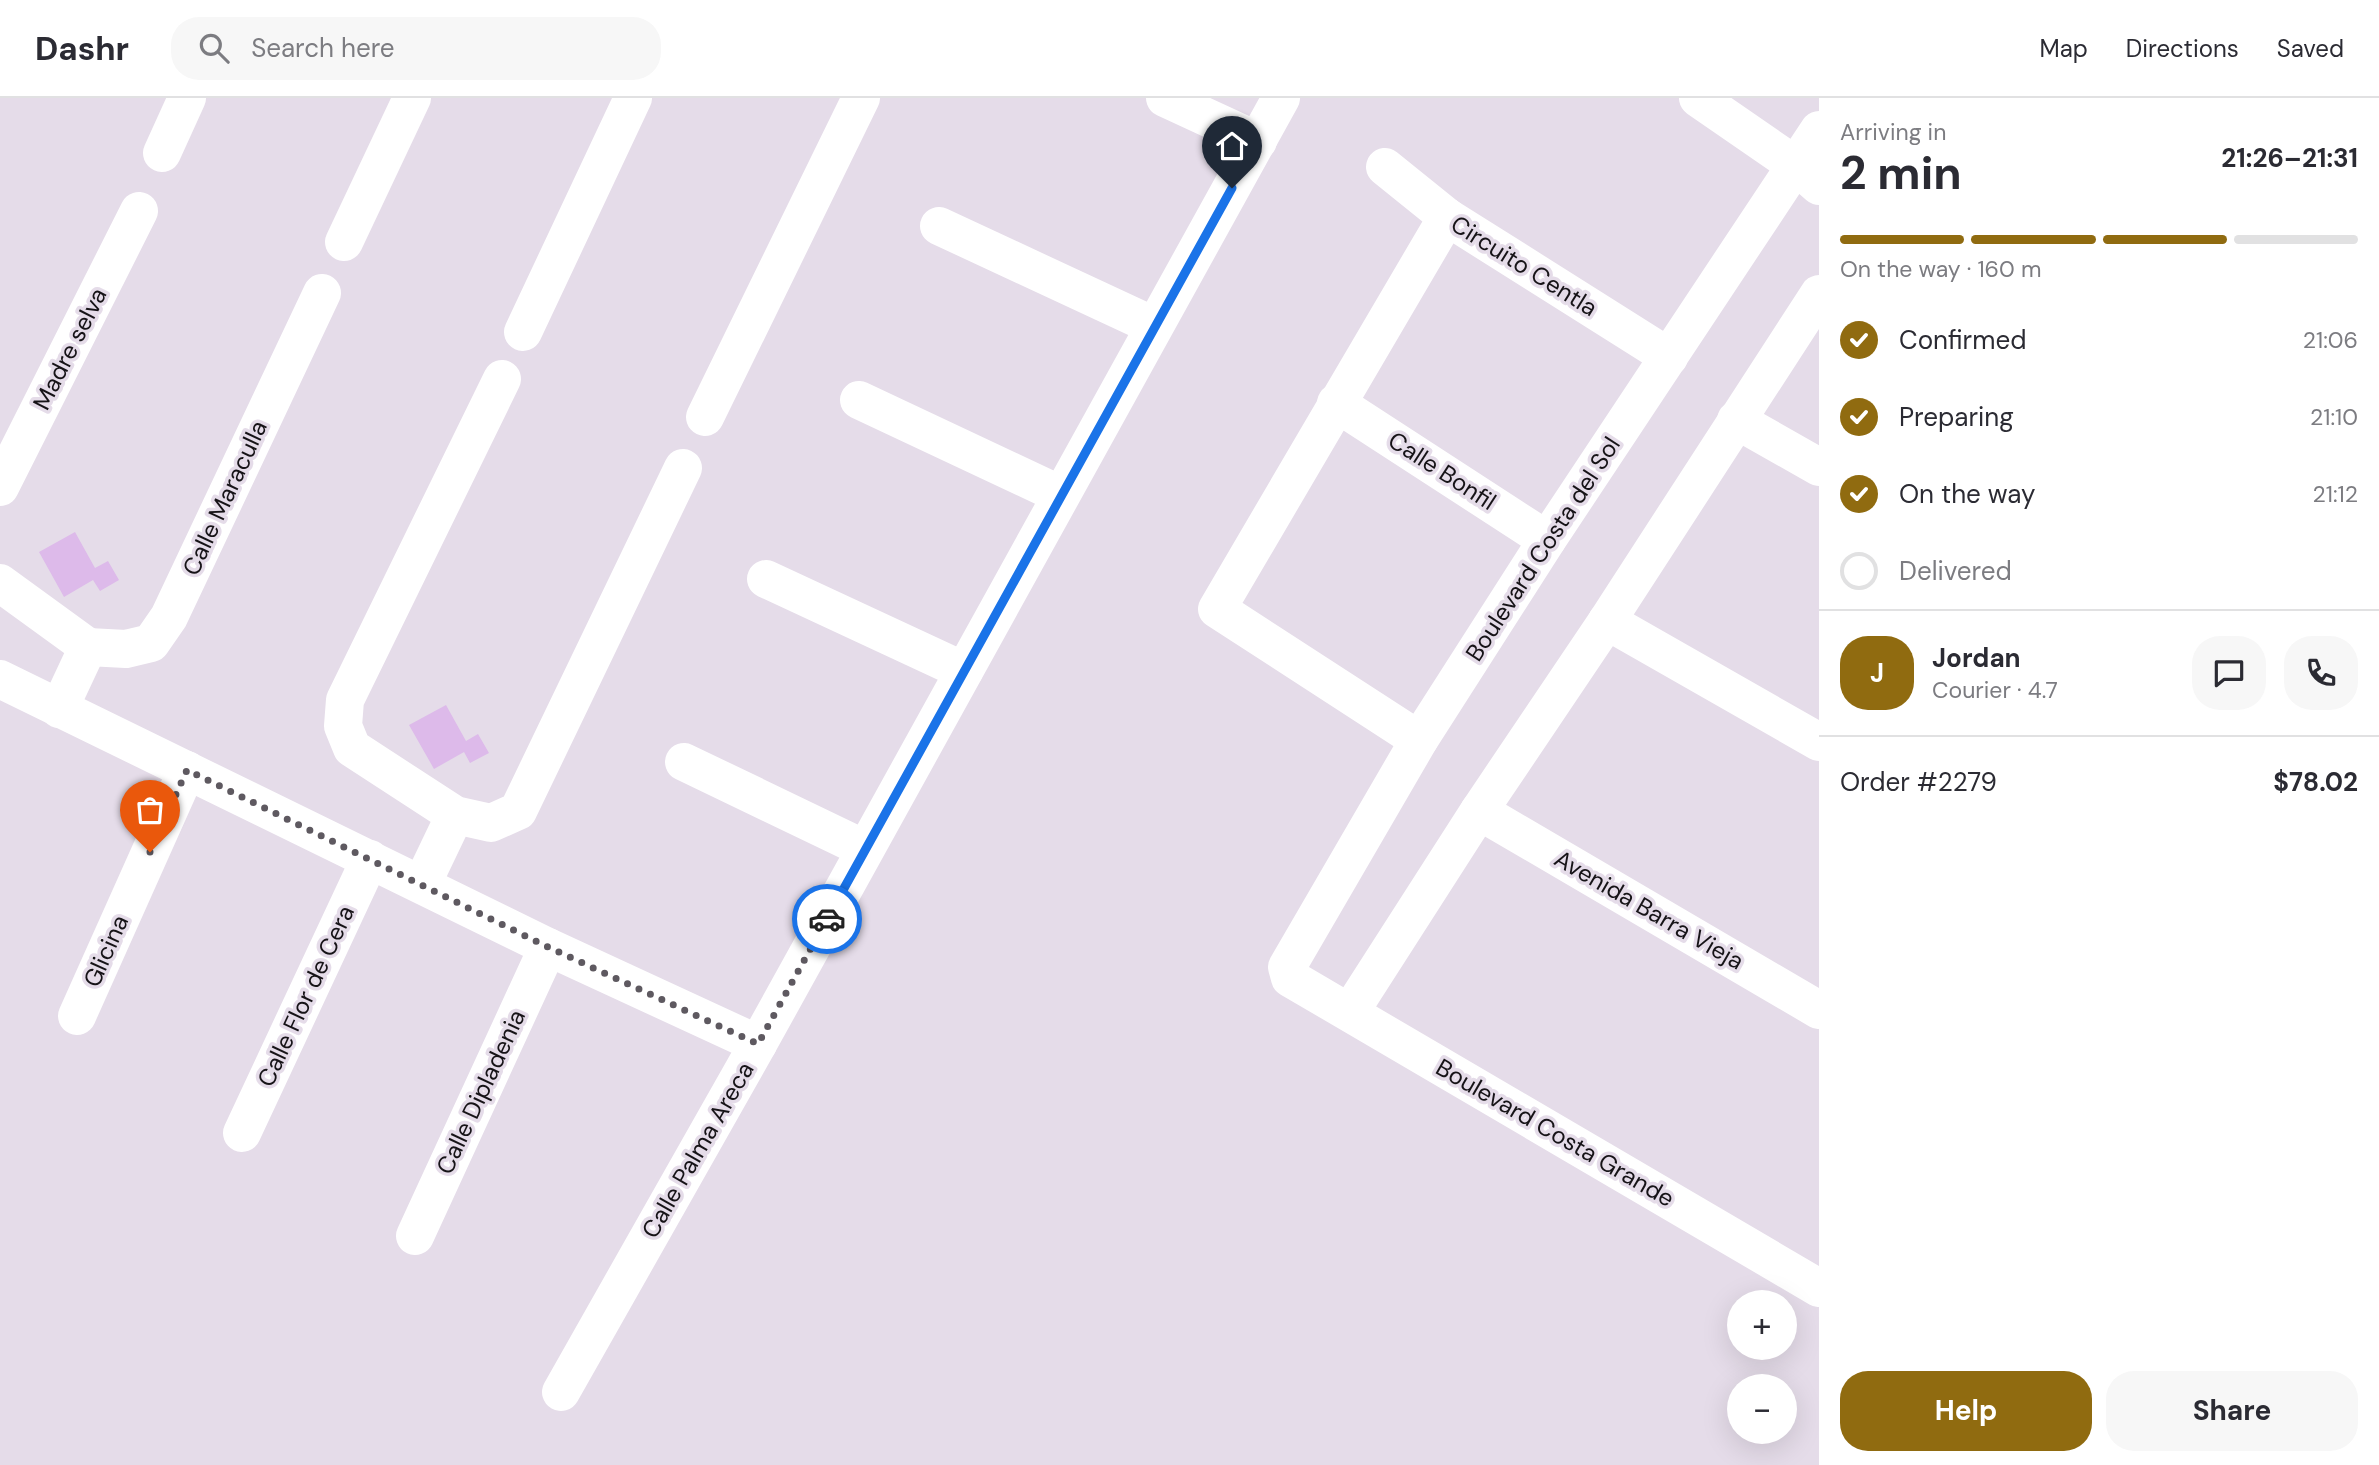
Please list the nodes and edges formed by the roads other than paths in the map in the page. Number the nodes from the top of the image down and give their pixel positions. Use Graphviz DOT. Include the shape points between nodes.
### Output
graph roads {
  1 [pos="187,98"];
  2 [pos="412,98"];
  3 [pos="633,98"];
  4 [pos="861,98"];
  5 [pos="1165,98"];
  6 [pos="1281,98"];
  7 [pos="1698,98"];
  8 [pos="1819,130"];
  9 [pos="1258,141"];
  10 [pos="162,153"];
  11 [pos="1385,167"];
  12 [pos="1807,176"];
  13 [pos="139,211"];
  14 [pos="1447,217"];
  15 [pos="939,226"];
  16 [pos="344,242"];
  17 [pos="321,293"];
  18 [pos="1819,294"];
  19 [pos="1154,326"];
  20 [pos="523,331"];
  21 [pos="1669,357"];
  22 [pos="502,379"];
  23 [pos="859,400"];
  24 [pos="1336,403"];
  25 [pos="705,417"];
  26 [pos="1737,420"];
  27 [pos="683,467"];
  28 [pos="1819,467"];
  29 [pos="0,487"];
  30 [pos="1062,495"];
  31 [pos="1547,540"];
  32 [pos="766,579"];
  33 [pos="0,583"];
  34 [pos="1607,621"];
  35 [pos="88,647"];
  36 [pos="964,671"];
  37 [pos="1,681"];
  38 [pos="59,709"];
  39 [pos="1419,740"];
  40 [pos="1819,742"];
  41 [pos="684,762"];
  42 [pos="187,770"];
  43 [pos="1479,811"];
  44 [pos="454,815"];
  45 [pos="865,849"];
  46 [pos="370,859"];
  47 [pos="422,884"];
  48 [pos="548,947"];
  49 [pos="1290,978"];
  50 [pos="1819,1010"];
  51 [pos="1350,1012"];
  52 [pos="77,1016"];
  53 [pos="758,1044"];
  54 [pos="242,1133"];
  55 [pos="415,1236"];
  56 [pos="1819,1288"];
  57 [pos="561,1392"];
  1 -- 10 [label="street"];
  2 -- 16 [label="street"];
  3 -- 20 [label="street"];
  4 -- 25 [label="street"];
  5 -- 9 [label="street"];
  6 -- 9 [label="street, Calle Palma Areca"];
  7 -- 12 [label="street"];
  8 -- 12 [label="street, Boulevard Costa del Sol"];
  9 -- 19 [label="street, Calle Palma Areca"];
  11 -- 14 [label="street, Circuito Centla"];
  12 -- 21 [label="street, Boulevard Costa del Sol"];
  13 -- 29 [label="street, Madre selva"];
  14 -- 21 [label="street, Circuito Centla"];
  14 -- 24 [label="street"];
  15 -- 19 [label="street"];
  17 -- 35 [label="street, Calle Maraculla" via="169,617 151,643 126,649"];
  18 -- 26 [label="street"];
  19 -- 30 [label="street, Calle Palma Areca"];
  21 -- 31 [label="street, Boulevard Costa del Sol"];
  22 -- 44 [label="street" via="345,700 343,726 352,748"];
  23 -- 30 [label="street"];
  24 -- 31 [label="street, Calle Bonfil"];
  24 -- 39 [label="street" via="1217,609"];
  26 -- 28 [label="street"];
  26 -- 34 [label="street"];
  27 -- 44 [label="street" via="518,811 491,823"];
  30 -- 36 [label="street, Calle Palma Areca"];
  31 -- 39 [label="street, Boulevard Costa del Sol"];
  32 -- 36 [label="street"];
  33 -- 35 [label="street"];
  34 -- 40 [label="street"];
  34 -- 43 [label="street"];
  35 -- 38 [label="street"];
  36 -- 45 [label="street, Calle Palma Areca"];
  37 -- 38 [label="street"];
  38 -- 42 [label="street"];
  39 -- 49 [label="street, Boulevard Costa del Sol" via="1287,967"];
  41 -- 45 [label="street"];
  42 -- 46 [label="street"];
  42 -- 52 [label="street, Glicina"];
  43 -- 50 [label="street, Avenida Barra Vieja"];
  43 -- 51 [label="street"];
  44 -- 47 [label="street"];
  45 -- 53 [label="street, Calle Palma Areca"];
  46 -- 47 [label="street"];
  46 -- 54 [label="street, Calle Flor de Cera"];
  47 -- 48 [label="street"];
  48 -- 53 [label="street"];
  48 -- 55 [label="street, Calle Dipladenia"];
  49 -- 51 [label="street, Boulevard Costa Grande"];
  51 -- 56 [label="street, Boulevard Costa Grande"];
  53 -- 57 [label="street, Calle Palma Areca"];
}
